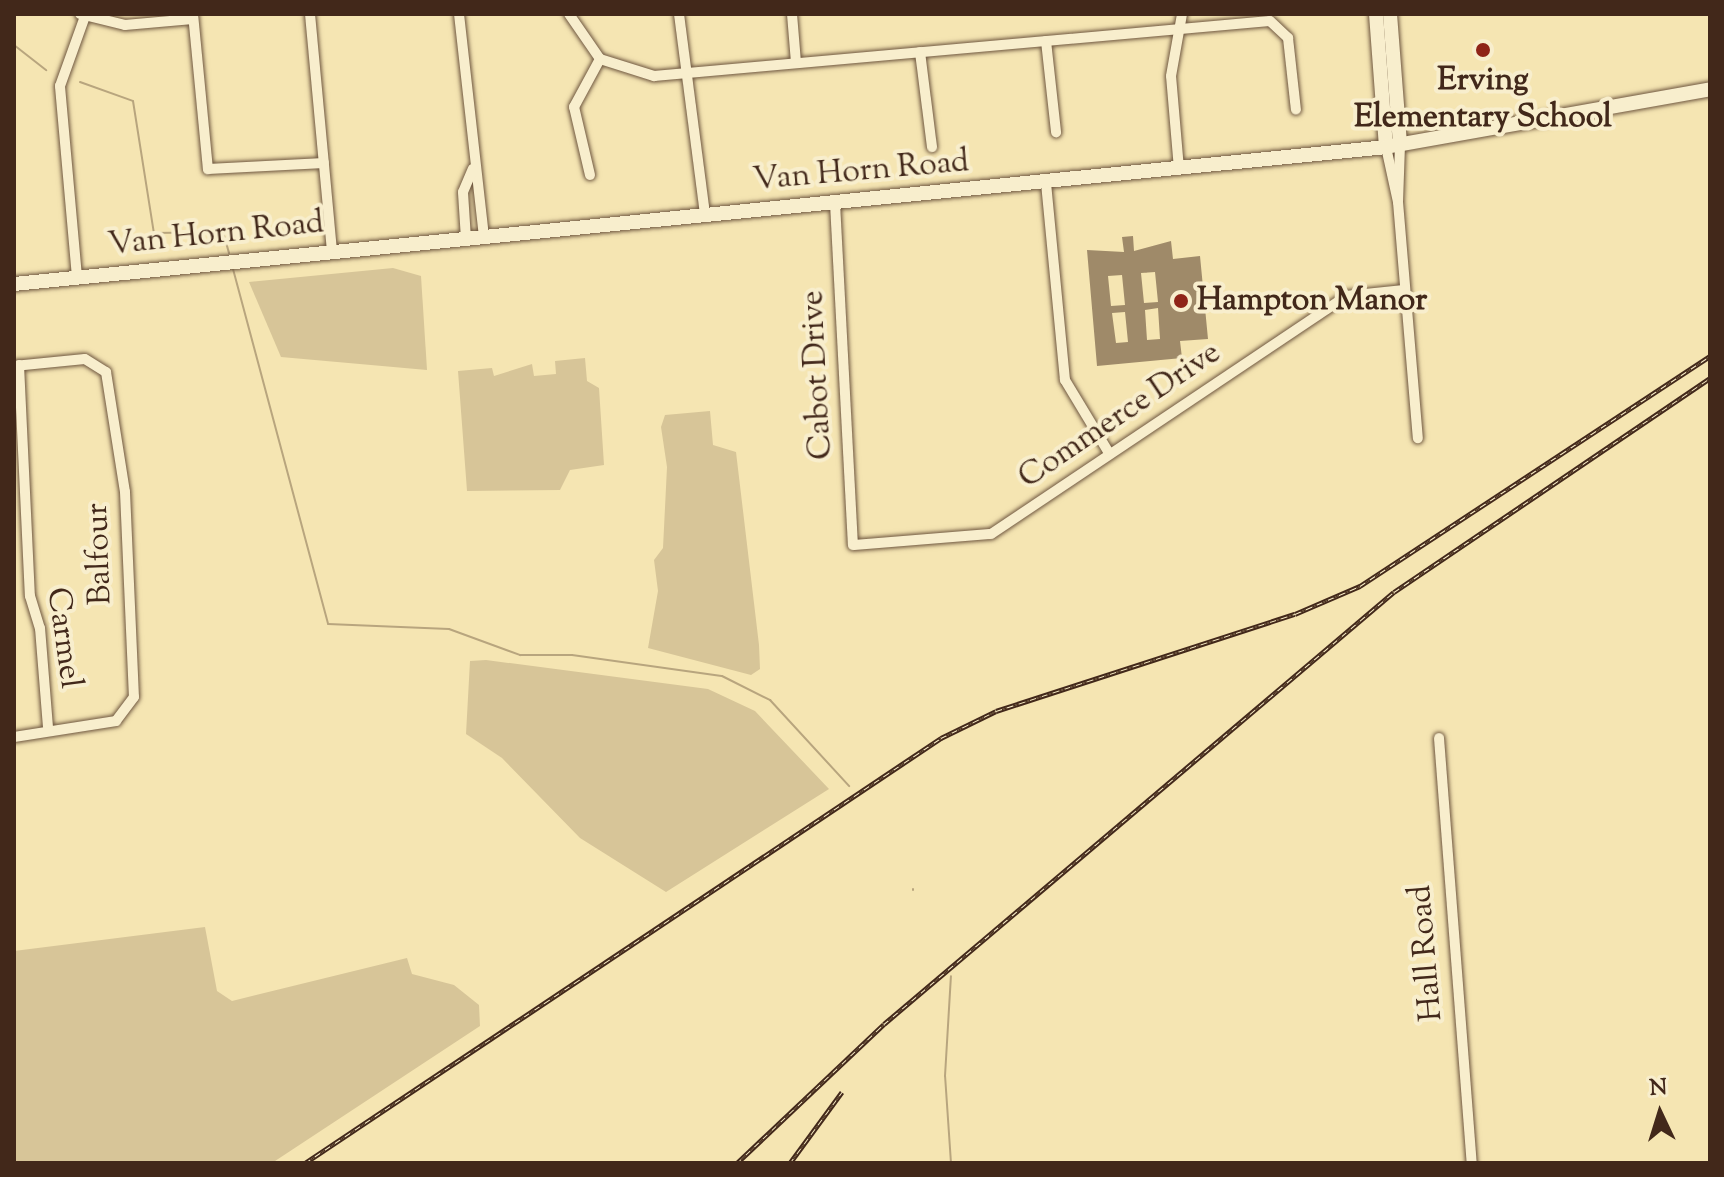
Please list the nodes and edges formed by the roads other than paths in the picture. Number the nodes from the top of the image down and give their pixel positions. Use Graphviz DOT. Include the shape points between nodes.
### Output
graph roads {
  1 [pos="310,14"];
  2 [pos="459,14"];
  3 [pos="569,14"];
  4 [pos="679,14"];
  5 [pos="792,14"];
  6 [pos="1182,14"];
  7 [pos="1376,14"];
  8 [pos="1390,14"];
  9 [pos="82,15"];
  10 [pos="193,16"];
  11 [pos="1178,28"];
  12 [pos="1046,41"];
  13 [pos="920,52"];
  14 [pos="600,59"];
  15 [pos="796,63"];
  16 [pos="685,73"];
  17 [pos="1710,89"];
  18 [pos="1296,110"];
  19 [pos="1056,132"];
  20 [pos="1393,146"];
  21 [pos="932,147"];
  22 [pos="324,163"];
  23 [pos="474,167"];
  24 [pos="1179,169"];
  25 [pos="590,175"];
  26 [pos="1046,183"];
  27 [pos="835,203"];
  28 [pos="705,215"];
  29 [pos="484,237"];
  30 [pos="466,239"];
  31 [pos="332,252"];
  32 [pos="77,277"];
  33 [pos="14,284"];
  34 [pos="1404,290"];
  35 [pos="16,366"];
  36 [pos="1418,438"];
  37 [pos="1109,453"];
  38 [pos="853,545"];
  39 [pos="48,727"];
  40 [pos="14,737"];
  41 [pos="1439,738"];
  42 [pos="1472,1163"];
  1 -- 22 [label="street"];
  2 -- 23 [label="street"];
  3 -- 14 [label="street"];
  4 -- 16 [label="street"];
  5 -- 15 [label="street"];
  6 -- 11 [label="street"];
  7 -- 20 [label="main road"];
  8 -- 20 [label="main road"];
  9 -- 10 [label="street" via="125,25"];
  9 -- 32 [label="street" via="60,86"];
  10 -- 22 [label="street" via="208,169"];
  11 -- 12 [label="street"];
  11 -- 18 [label="street" via="1270,21 1283,29"];
  11 -- 24 [label="street" via="1171,76"];
  12 -- 13 [label="street"];
  12 -- 19 [label="street"];
  13 -- 15 [label="street"];
  13 -- 21 [label="street"];
  14 -- 16 [label="street" via="636,75"];
  14 -- 25 [label="street" via="574,107"];
  15 -- 16 [label="street"];
  16 -- 28 [label="street"];
  17 -- 20 [label="main road, Van Horn Road"];
  20 -- 24 [label="main road, Van Horn Road"];
  20 -- 34 [label="street"];
  22 -- 31 [label="street"];
  23 -- 29 [label="street"];
  23 -- 30 [label="street" via="463,192"];
  24 -- 26 [label="main road, Van Horn Road"];
  26 -- 27 [label="main road, Van Horn Road"];
  26 -- 37 [label="street" via="1065,380"];
  27 -- 28 [label="main road, Van Horn Road"];
  27 -- 38 [label="street, Cabot Drive"];
  28 -- 29 [label="main road, Van Horn Road"];
  29 -- 30 [label="main road, Van Horn Road"];
  30 -- 31 [label="main road, Van Horn Road"];
  31 -- 32 [label="main road, Van Horn Road"];
  32 -- 33 [label="main road, Van Horn Road"];
  34 -- 36 [label="street"];
  34 -- 37 [label="street, Commerce Drive" via="1346,296"];
  35 -- 39 [label="street, Carmel" via="30,596 40,628"];
  35 -- 39 [label="street, Balfour" via="85,359 103,367 128,522 133,706 116,721"];
  37 -- 38 [label="street, Commerce Drive" via="991,534"];
  39 -- 40 [label="street, Balfour"];
  41 -- 42 [label="street, Hall Road"];
}
